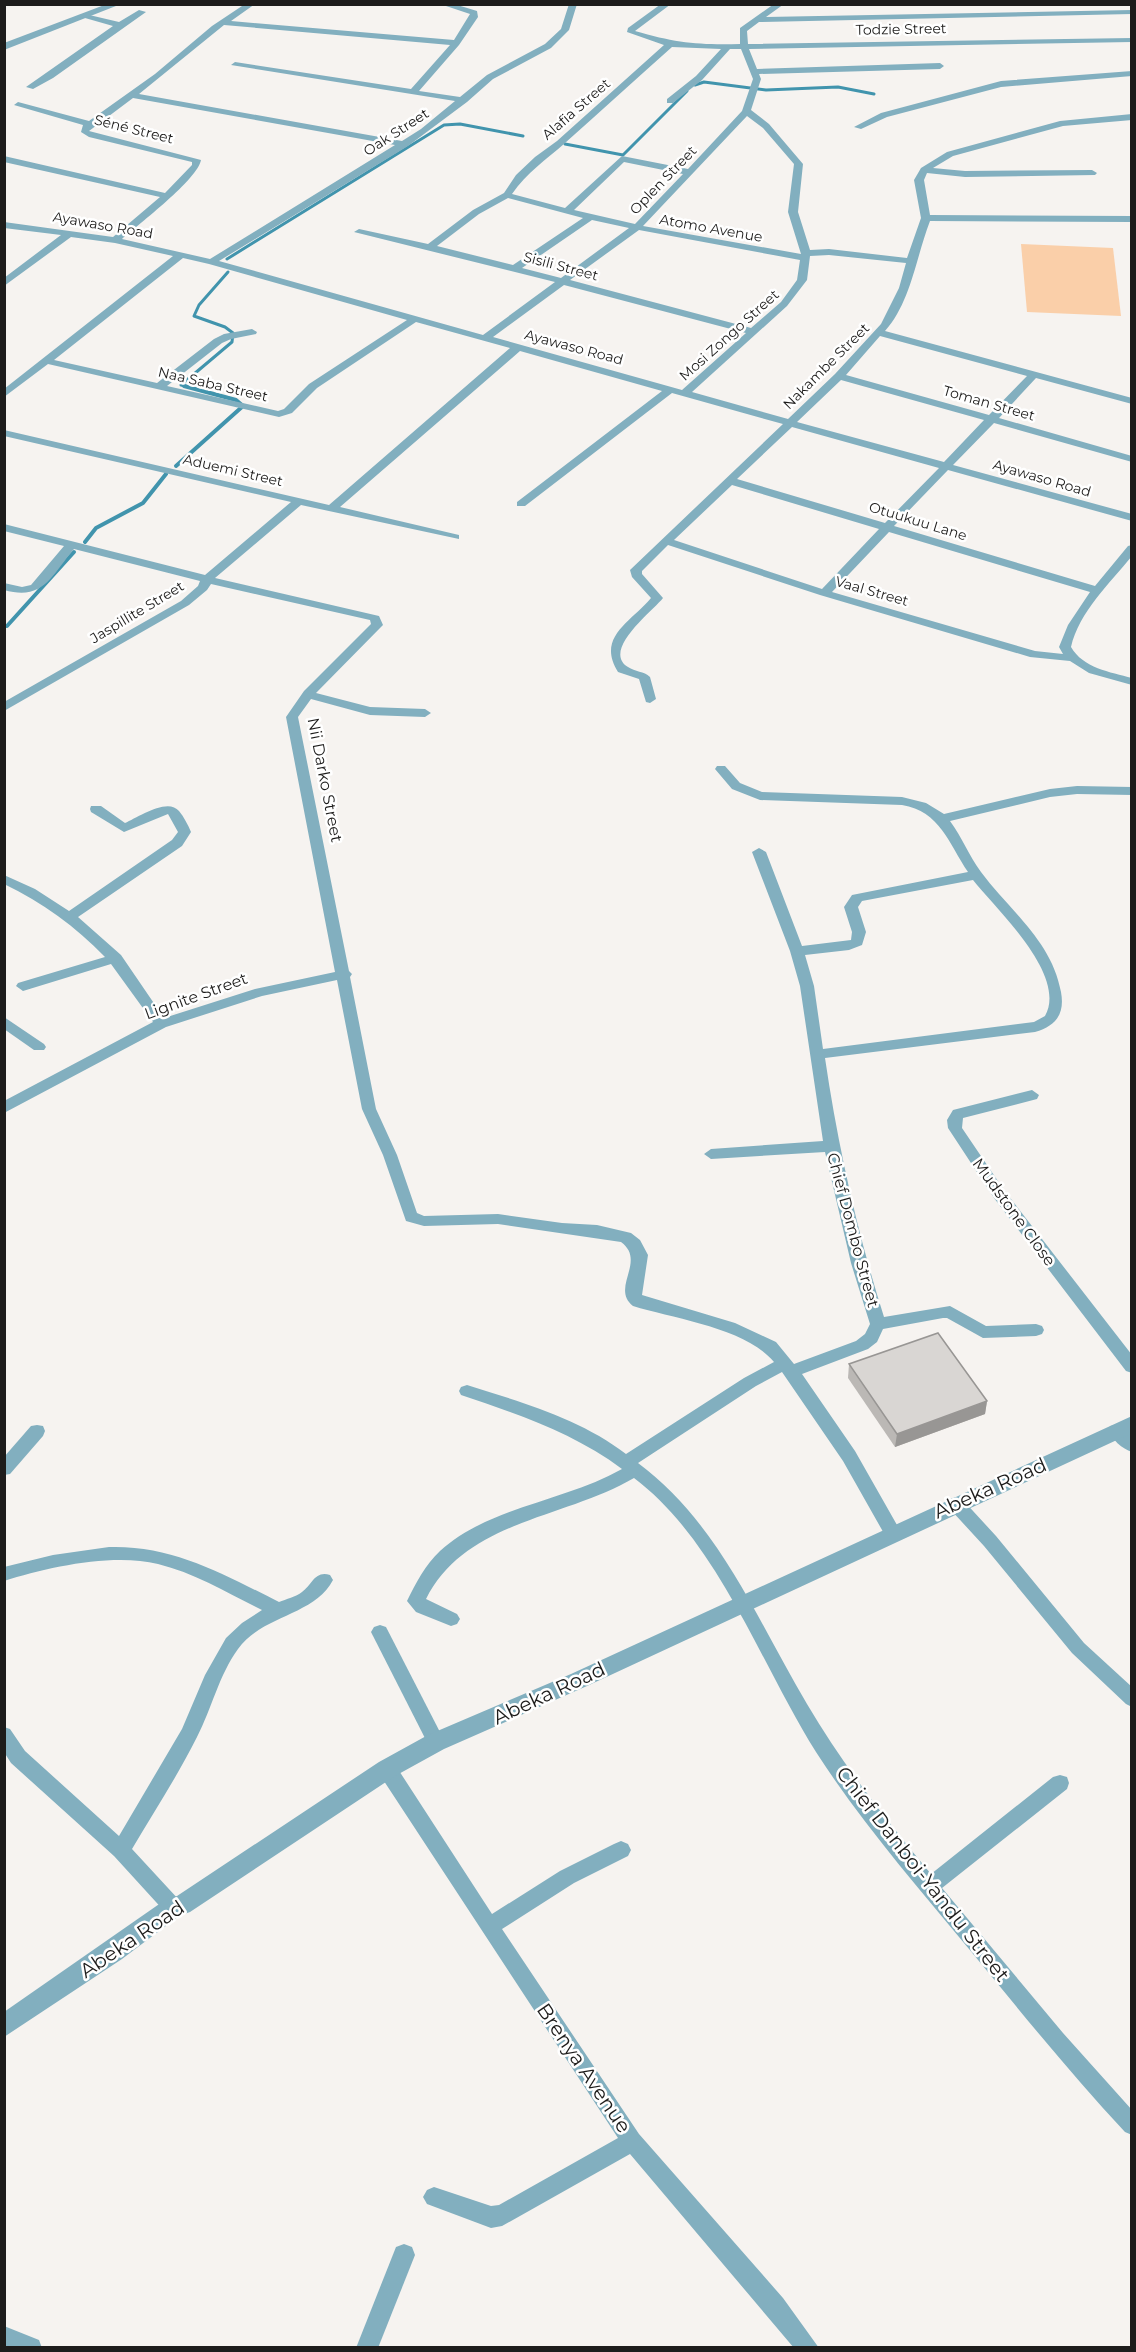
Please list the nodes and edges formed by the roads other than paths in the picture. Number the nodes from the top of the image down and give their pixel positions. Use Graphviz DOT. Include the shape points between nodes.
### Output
graph roads {
  1 [pos="117,4"];
  2 [pos="250,4"];
  3 [pos="444,4"];
  4 [pos="573,4"];
  5 [pos="667,4"];
  6 [pos="780,4"];
  7 [pos="980,4"];
  8 [pos="142,12"];
  9 [pos="1131,12"];
  10 [pos="987,15"];
  11 [pos="88,16"];
  12 [pos="756,20"];
  13 [pos="225,23"];
  14 [pos="118,27"];
  15 [pos="1131,39"];
  16 [pos="456,43"];
  17 [pos="670,44"];
  18 [pos="728,46"];
  19 [pos="744,46"];
  20 [pos="4,47"];
  21 [pos="881,56"];
  22 [pos="235,65"];
  23 [pos="940,66"];
  24 [pos="757,72"];
  25 [pos="1131,73"];
  26 [pos="30,87"];
  27 [pos="413,92"];
  28 [pos="131,95"];
  29 [pos="464,100"];
  30 [pos="670,101"];
  31 [pos="18,105"];
  32 [pos="746,111"];
  33 [pos="1131,117"];
  34 [pos="89,124"];
  35 [pos="858,127"];
  36 [pos="405,144"];
  37 [pos="4,159"];
  38 [pos="924,170"];
  39 [pos="688,172"];
  40 [pos="1092,173"];
  41 [pos="507,195"];
  42 [pos="167,196"];
  43 [pos="567,211"];
  44 [pos="589,218"];
  45 [pos="926,218"];
  46 [pos="1131,219"];
  47 [pos="4,225"];
  48 [pos="636,228"];
  49 [pos="359,232"];
  50 [pos="70,233"];
  51 [pos="115,240"];
  52 [pos="430,247"];
  53 [pos="181,255"];
  54 [pos="807,255"];
  55 [pos="911,261"];
  56 [pos="211,262"];
  57 [pos="515,268"];
  58 [pos="565,282"];
  59 [pos="4,283"];
  60 [pos="416,318"];
  61 [pos="252,332"];
  62 [pos="754,332"];
  63 [pos="879,333"];
  64 [pos="485,338"];
  65 [pos="518,347"];
  66 [pos="46,361"];
  67 [pos="1034,375"];
  68 [pos="839,376"];
  69 [pos="159,387"];
  70 [pos="671,389"];
  71 [pos="685,393"];
  72 [pos="4,394"];
  73 [pos="1131,401"];
  74 [pos="991,419"];
  75 [pos="788,422"];
  76 [pos="4,433"];
  77 [pos="1131,459"];
  78 [pos="946,466"];
  79 [pos="728,480"];
  80 [pos="299,501"];
  81 [pos="521,504"];
  82 [pos="332,508"];
  83 [pos="1131,518"];
  84 [pos="4,527"];
  85 [pos="888,528"];
  86 [pos="455,537"];
  87 [pos="666,541"];
  88 [pos="73,545"];
  89 [pos="1131,548"];
  90 [pos="207,579"];
  91 [pos="4,586"];
  92 [pos="1098,591"];
  93 [pos="825,593"];
  94 [pos="1071,658"];
  95 [pos="1131,682"];
  96 [pos="308,694"];
  97 [pos="650,699"];
  98 [pos="4,708"];
  99 [pos="425,713"];
  100 [pos="721,769"];
  101 [pos="1131,791"];
  102 [pos="96,809"];
  103 [pos="941,819"];
  104 [pos="759,852"];
  105 [pos="976,875"];
  106 [pos="4,879"];
  107 [pos="71,916"];
  108 [pos="797,951"];
  109 [pos="116,958"];
  110 [pos="345,975"];
  111 [pos="23,986"];
  112 [pos="4,1022"];
  113 [pos="161,1023"];
  114 [pos="39,1047"];
  115 [pos="818,1054"];
  116 [pos="1032,1095"];
  117 [pos="4,1108"];
  118 [pos="831,1146"];
  119 [pos="711,1154"];
  120 [pos="878,1324"];
  121 [pos="1036,1330"];
  122 [pos="788,1367"];
  123 [pos="1131,1367"];
  124 [pos="467,1391"];
  125 [pos="1124,1427"];
  126 [pos="37,1431"];
  127 [pos="1131,1446"];
  128 [pos="631,1466"];
  129 [pos="4,1469"];
  130 [pos="956,1504"];
  131 [pos="892,1532"];
  132 [pos="4,1574"];
  133 [pos="324,1580"];
  134 [pos="742,1605"];
  135 [pos="278,1610"];
  136 [pos="451,1619"];
  137 [pos="380,1632"];
  138 [pos="1131,1699"];
  139 [pos="4,1735"];
  140 [pos="436,1742"];
  141 [pos="387,1769"];
  142 [pos="1060,1783"];
  143 [pos="121,1850"];
  144 [pos="621,1850"];
  145 [pos="929,1887"];
  146 [pos="173,1906"];
  147 [pos="489,1927"];
  148 [pos="4,2026"];
  149 [pos="1131,2125"];
  150 [pos="632,2141"];
  151 [pos="434,2197"];
  152 [pos="404,2255"];
  153 [pos="4,2337"];
  154 [pos="31,2348"];
  155 [pos="367,2348"];
  156 [pos="808,2348"];
  1 -- 11 [label="street"];
  2 -- 13 [label="street, Séné Street"];
  3 -- 16 [label="street" via="474,13"];
  4 -- 29 [label="street, Oak Street" via="565,30 557,40 490,77"];
  5 -- 17 [label="street" via="631,32"];
  6 -- 12 [label="street"];
  7 -- 10 [label="street"];
  8 -- 14 [label="street"];
  9 -- 10 [label="street"];
  10 -- 12 [label="street"];
  11 -- 14 [label="street"];
  11 -- 20 [label="street"];
  12 -- 19 [label="street" via="743,30"];
  13 -- 16 [label="street"];
  13 -- 28 [label="street, Séné Street"];
  14 -- 26 [label="street"];
  15 -- 21 [label="street, Todzie Street"];
  16 -- 27 [label="street"];
  17 -- 18 [label="street, Todzie Street"];
  17 -- 41 [label="street, Alafia Street" via="519,177"];
  18 -- 19 [label="street, Todzie Street"];
  18 -- 30 [label="street" via="699,78"];
  19 -- 21 [label="street, Todzie Street"];
  19 -- 24 [label="street"];
  21 -- 23 [label="street"];
  21 -- 24 [label="street"];
  22 -- 27 [label="street"];
  24 -- 32 [label="street, Oplen Street"];
  25 -- 35 [label="street" via="1001,84 884,115"];
  27 -- 29 [label="street"];
  28 -- 34 [label="street, Séné Street"];
  28 -- 36 [label="street"];
  29 -- 36 [label="street, Oak Street"];
  31 -- 34 [label="street"];
  32 -- 39 [label="street, Oplen Street"];
  32 -- 54 [label="street" via="766,126 799,164 793,212"];
  33 -- 38 [label="street" via="1063,123 950,154"];
  34 -- 42 [label="street, Séné Street" via="84,130 92,135 197,160 196,166"];
  36 -- 56 [label="street, Oak Street"];
  37 -- 42 [label="street"];
  38 -- 40 [label="street" via="1007,175"];
  38 -- 45 [label="street, Nakambe Street" via="919,180"];
  39 -- 43 [label="street" via="619,160"];
  39 -- 48 [label="street, Oplen Street"];
  41 -- 43 [label="street, Atomo Avenue"];
  41 -- 52 [label="street, Alafia Street" via="476,212"];
  42 -- 51 [label="street, Séné Street"];
  43 -- 44 [label="street, Atomo Avenue"];
  44 -- 48 [label="street, Atomo Avenue"];
  44 -- 57 [label="street"];
  45 -- 46 [label="street"];
  45 -- 55 [label="street, Nakambe Street"];
  47 -- 50 [label="street, Ayawaso Road"];
  48 -- 54 [label="street, Atomo Avenue" via="709,243"];
  48 -- 58 [label="street, Oplen Street"];
  49 -- 52 [label="street, Sisili Street"];
  50 -- 51 [label="street, Ayawaso Road"];
  50 -- 59 [label="street"];
  51 -- 53 [label="street, Ayawaso Road"];
  52 -- 57 [label="street, Sisili Street"];
  53 -- 56 [label="street, Ayawaso Road"];
  53 -- 66 [label="street"];
  54 -- 55 [label="street, Atomo Avenue" via="829,252"];
  54 -- 62 [label="street, Mosi Zongo Street" via="795,293"];
  55 -- 63 [label="street, Nakambe Street" via="904,288"];
  56 -- 60 [label="street, Ayawaso Road"];
  57 -- 58 [label="street, Sisili Street"];
  58 -- 62 [label="street, Sisili Street"];
  58 -- 64 [label="street, Oplen Street"];
  60 -- 64 [label="street, Ayawaso Road"];
  60 -- 69 [label="street, Naa Saba Street" via="313,386 288,411 275,414 242,408"];
  61 -- 69 [label="street" via="234,335 209,348"];
  62 -- 71 [label="street, Mosi Zongo Street"];
  63 -- 67 [label="street"];
  63 -- 68 [label="street, Nakambe Street"];
  64 -- 65 [label="street, Ayawaso Road"];
  65 -- 70 [label="street, Ayawaso Road"];
  65 -- 82 [label="street"];
  66 -- 69 [label="street, Naa Saba Street"];
  66 -- 72 [label="street"];
  67 -- 73 [label="street"];
  67 -- 74 [label="street"];
  68 -- 74 [label="street, Toman Street"];
  68 -- 75 [label="street, Nakambe Street"];
  70 -- 71 [label="street, Ayawaso Road"];
  70 -- 81 [label="street"];
  71 -- 75 [label="street, Ayawaso Road"];
  74 -- 77 [label="street, Toman Street"];
  74 -- 78 [label="street"];
  75 -- 78 [label="street, Ayawaso Road"];
  75 -- 79 [label="street, Nakambe Street"];
  76 -- 80 [label="street, Aduemi Street"];
  78 -- 83 [label="street, Ayawaso Road"];
  78 -- 85 [label="street"];
  79 -- 85 [label="street, Otuukuu Lane"];
  79 -- 87 [label="street, Nakambe Street"];
  80 -- 82 [label="street, Aduemi Street"];
  80 -- 90 [label="street, Jaspillite Street"];
  82 -- 86 [label="street, Aduemi Street"];
  84 -- 88 [label="street, Nii Darko Street"];
  85 -- 92 [label="street, Otuukuu Lane"];
  85 -- 93 [label="street"];
  87 -- 93 [label="street, Vaal Street"];
  87 -- 97 [label="street, Nakambe Street" via="635,572 656,596 655,601 622,632 616,644 620,667 644,677"];
  88 -- 90 [label="street, Nii Darko Street"];
  88 -- 91 [label="street" via="35,588"];
  89 -- 92 [label="street"];
  90 -- 96 [label="street, Nii Darko Street" via="375,618 377,625"];
  90 -- 98 [label="street, Jaspillite Street" via="194,596"];
  92 -- 94 [label="street" via="1065,641"];
  93 -- 94 [label="street, Vaal Street" via="1034,654"];
  94 -- 95 [label="street, Vaal Street"];
  96 -- 99 [label="street" via="370,711"];
  96 -- 110 [label="street, Nii Darko Street" via="292,717"];
  100 -- 103 [label="street" via="736,786 760,796 902,801 924,807"];
  101 -- 103 [label="street" via="1050,793"];
  102 -- 107 [label="street" via="124,828 168,809 185,832 177,843"];
  103 -- 105 [label="street"];
  104 -- 108 [label="street, Chief Dombo Street"];
  105 -- 108 [label="street" via="857,898 851,907 859,932 856,942"];
  105 -- 115 [label="street" via="1013,915 1042,955 1055,989 1057,1008 1050,1022 1015,1031"];
  106 -- 107 [label="street"];
  107 -- 109 [label="street"];
  108 -- 115 [label="street, Chief Dombo Street"];
  109 -- 111 [label="street"];
  109 -- 113 [label="street"];
  110 -- 113 [label="street, Lignite Street" via="260,992"];
  110 -- 122 [label="street, Nii Darko Street" via="369,1108 411,1217 424,1221 498,1219 626,1237 640,1255 634,1298 755,1337 770,1346"];
  112 -- 114 [label="street"];
  113 -- 117 [label="street, Lignite Street"];
  115 -- 118 [label="street, Chief Dombo Street"];
  116 -- 123 [label="street, Mudstone Close" via="958,1114 955,1128 1041,1252"];
  118 -- 119 [label="street"];
  118 -- 120 [label="street, Chief Dombo Street"];
  120 -- 121 [label="street" via="950,1312 983,1332"];
  120 -- 122 [label="street, Chief Dombo Street" via="862,1345"];
  122 -- 128 [label="street, Chief Dombo Street" via="750,1382"];
  122 -- 131 [label="street" via="849,1456"];
  124 -- 128 [label="street, Chief Danboi-Yandu Street" via="575,1432"];
  125 -- 127 [label="street"];
  125 -- 130 [label="street, Abeka Road"];
  126 -- 129 [label="street"];
  128 -- 134 [label="street, Chief Danboi-Yandu Street" via="682,1514"];
  128 -- 136 [label="street, Chief Dombo Street" via="599,1489 474,1535 446,1555 416,1601"];
  130 -- 131 [label="street, Abeka Road"];
  130 -- 138 [label="street" via="1078,1648"];
  131 -- 134 [label="street, Abeka Road"];
  132 -- 135 [label="street" via="68,1561 143,1553 187,1567"];
  133 -- 135 [label="street" via="308,1598"];
  134 -- 140 [label="street, Abeka Road"];
  134 -- 145 [label="street, Chief Danboi-Yandu Street" via="823,1746"];
  135 -- 143 [label="street" via="232,1643 190,1733"];
  137 -- 140 [label="street"];
  139 -- 143 [label="street" via="18,1757"];
  140 -- 141 [label="street, Abeka Road"];
  141 -- 146 [label="street, Abeka Road" via="182,1905"];
  141 -- 147 [label="street, Brenya Avenue"];
  142 -- 145 [label="street"];
  143 -- 146 [label="street"];
  144 -- 147 [label="street" via="558,1882"];
  145 -- 149 [label="street, Chief Danboi-Yandu Street"];
  146 -- 148 [label="street, Abeka Road"];
  147 -- 150 [label="street, Brenya Avenue"];
  150 -- 151 [label="street" via="502,2215 491,2217"];
  150 -- 156 [label="street, Brenya Avenue"];
  152 -- 155 [label="street"];
  153 -- 154 [label="street"];
}
